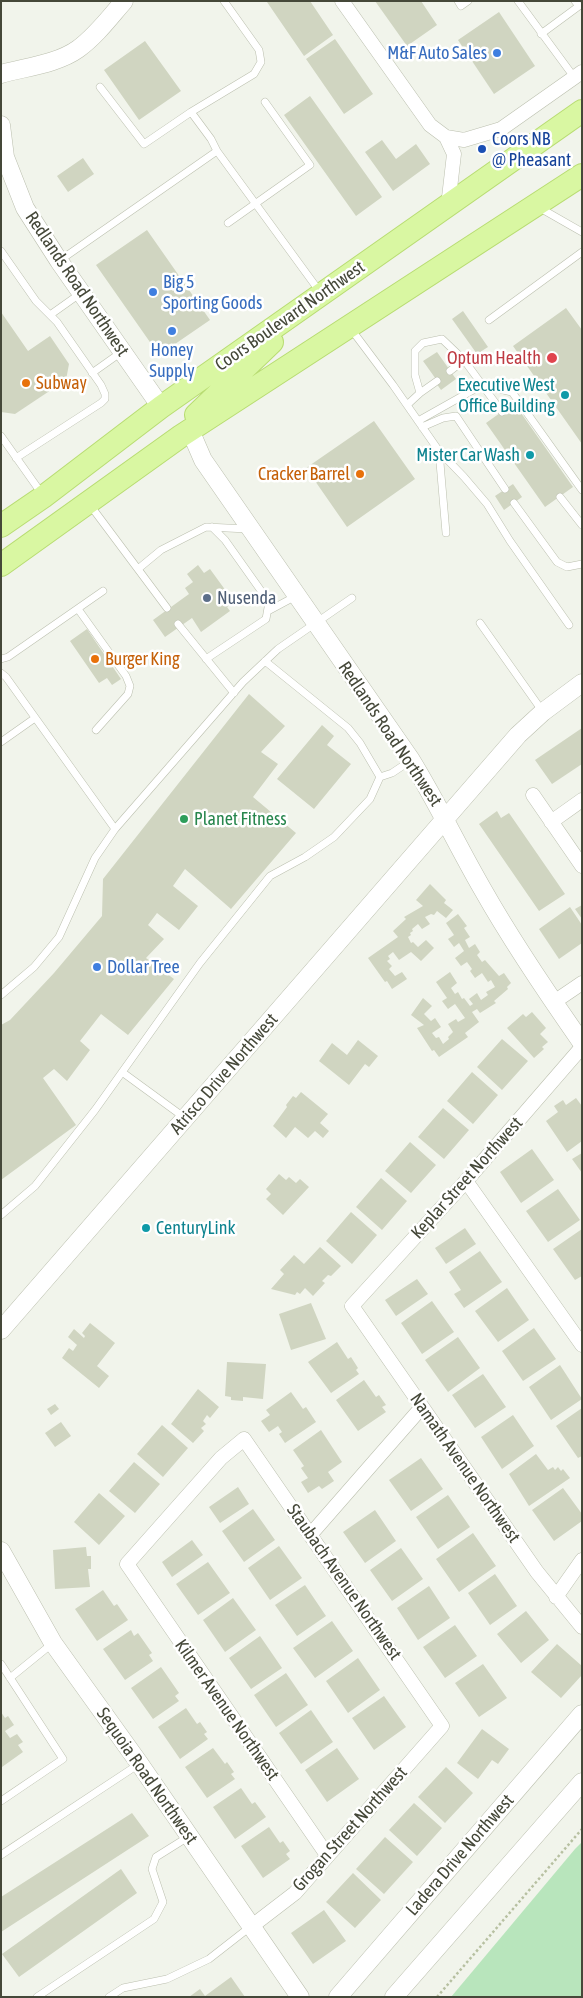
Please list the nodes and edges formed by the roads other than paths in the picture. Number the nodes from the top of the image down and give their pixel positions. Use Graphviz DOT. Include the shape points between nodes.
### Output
graph roads {
  1 [pos="124,1"];
  2 [pos="224,1"];
  3 [pos="342,1"];
  4 [pos="458,1"];
  5 [pos="468,1"];
  6 [pos="518,1"];
  7 [pos="575,1"];
  8 [pos="541,34"];
  9 [pos="1,74"];
  10 [pos="578,75"];
  11 [pos="100,87"];
  12 [pos="265,102"];
  13 [pos="582,111"];
  14 [pos="191,112"];
  15 [pos="1,125"];
  16 [pos="446,137"];
  17 [pos="217,151"];
  18 [pos="5,167"];
  19 [pos="582,175"];
  20 [pos="255,204"];
  21 [pos="536,205"];
  22 [pos="448,206"];
  23 [pos="228,223"];
  24 [pos="582,232"];
  25 [pos="1,251"];
  26 [pos="581,253"];
  27 [pos="58,261"];
  28 [pos="81,293"];
  29 [pos="321,294"];
  30 [pos="50,315"];
  31 [pos="288,318"];
  32 [pos="489,320"];
  33 [pos="349,326"];
  34 [pos="123,351"];
  35 [pos="464,360"];
  36 [pos="450,371"];
  37 [pos="92,373"];
  38 [pos="437,380"];
  39 [pos="482,385"];
  40 [pos="420,393"];
  41 [pos="407,405"];
  42 [pos="161,407"];
  43 [pos="502,412"];
  44 [pos="420,424"];
  45 [pos="190,430"];
  46 [pos="1,436"];
  47 [pos="439,451"];
  48 [pos="16,458"];
  49 [pos="505,489"];
  50 [pos="582,490"];
  51 [pos="43,497"];
  52 [pos="560,497"];
  53 [pos="88,503"];
  54 [pos="514,503"];
  55 [pos="68,517"];
  56 [pos="581,522"];
  57 [pos="1,526"];
  58 [pos="212,527"];
  59 [pos="251,530"];
  60 [pos="446,533"];
  61 [pos="582,564"];
  62 [pos="1,565"];
  63 [pos="138,570"];
  64 [pos="103,591"];
  65 [pos="297,596"];
  66 [pos="352,598"];
  67 [pos="167,608"];
  68 [pos="78,609"];
  69 [pos="268,611"];
  70 [pos="316,623"];
  71 [pos="178,624"];
  72 [pos="480,624"];
  73 [pos="569,624"];
  74 [pos="1,659"];
  75 [pos="206,659"];
  76 [pos="265,661"];
  77 [pos="1,673"];
  78 [pos="582,683"];
  79 [pos="234,693"];
  80 [pos="543,712"];
  81 [pos="35,718"];
  82 [pos="96,730"];
  83 [pos="1,742"];
  84 [pos="411,760"];
  85 [pos="380,777"];
  86 [pos="533,795"];
  87 [pos="582,800"];
  88 [pos="446,819"];
  89 [pos="551,822"];
  90 [pos="115,829"];
  91 [pos="582,866"];
  92 [pos="582,983"];
  93 [pos="1,995"];
  94 [pos="554,1002"];
  95 [pos="582,1043"];
  96 [pos="582,1047"];
  97 [pos="122,1072"];
  98 [pos="185,1119"];
  99 [pos="466,1181"];
  100 [pos="1,1214"];
  101 [pos="352,1306"];
  102 [pos="1,1330"];
  103 [pos="582,1345"];
  104 [pos="422,1407"];
  105 [pos="311,1534"];
  106 [pos="1,1551"];
  107 [pos="582,1560"];
  108 [pos="127,1564"];
  109 [pos="556,1597"];
  110 [pos="582,1627"];
  111 [pos="53,1643"];
  112 [pos="1,1664"];
  113 [pos="10,1678"];
  114 [pos="582,1714"];
  115 [pos="442,1726"];
  116 [pos="139,1763"];
  117 [pos="582,1782"];
  118 [pos="1,1801"];
  119 [pos="190,1836"];
  120 [pos="1,1855"];
  121 [pos="327,1855"];
  122 [pos="252,1926"];
  123 [pos="37,1997"];
  124 [pos="110,1997"];
  125 [pos="300,1997"];
  126 [pos="338,1997"];
  127 [pos="394,1997"];
  1 -- 9 [label="street" via="90,39 74,51"];
  2 -- 14 [label="lane" via="259,50 261,62 254,74"];
  3 -- 16 [label="street" via="430,126"];
  4 -- 5 [label="lane" via="461,6"];
  6 -- 8 [label="lane"];
  7 -- 8 [label="lane" via="578,6"];
  8 -- 10 [label="lane"];
  10 -- 16 [label="street" via="501,129 464,140"];
  11 -- 14 [label="lane" via="144,144"];
  12 -- 20 [label="lane" via="310,165"];
  13 -- 22 [label="main road, Coors Boulevard Northwest"];
  14 -- 17 [label="lane"];
  15 -- 18 [label="street, Redlands Road Northwest"];
  16 -- 22 [label="street" via="454,154"];
  17 -- 20 [label="lane"];
  17 -- 27 [label="lane"];
  18 -- 27 [label="street, Redlands Road Northwest" via="24,208"];
  19 -- 21 [label="main road"];
  20 -- 23 [label="lane"];
  20 -- 29 [label="lane"];
  21 -- 24 [label="lane"];
  21 -- 33 [label="main road"];
  22 -- 29 [label="main road, Coors Boulevard Northwest"];
  25 -- 30 [label="lane" via="36,301"];
  26 -- 32 [label="lane"];
  27 -- 28 [label="street, Redlands Road Northwest"];
  28 -- 30 [label="lane"];
  28 -- 34 [label="street, Redlands Road Northwest"];
  29 -- 31 [label="main road, Coors Boulevard Northwest"];
  30 -- 37 [label="lane"];
  31 -- 42 [label="main road, Coors Boulevard Northwest"];
  31 -- 45 [label="main road" via="270,346 193,418"];
  33 -- 41 [label="lane"];
  33 -- 45 [label="main road"];
  34 -- 37 [label="lane"];
  34 -- 42 [label="street, Redlands Road Northwest"];
  35 -- 36 [label="lane"];
  35 -- 39 [label="lane"];
  35 -- 40 [label="lane" via="442,339 424,343 415,351 415,375"];
  37 -- 48 [label="lane" via="104,389 105,399"];
  38 -- 40 [label="lane"];
  39 -- 43 [label="lane"];
  39 -- 44 [label="lane"];
  39 -- 50 [label="lane" via="512,392"];
  40 -- 41 [label="lane"];
  41 -- 44 [label="lane"];
  42 -- 51 [label="main road, Coors Boulevard Northwest"];
  42 -- 55 [label="main road" via="161,428 155,438 90,489"];
  44 -- 47 [label="lane"];
  44 -- 49 [label="lane" via="456,416"];
  45 -- 53 [label="main road"];
  45 -- 59 [label="street, Redlands Road Northwest" via="202,460"];
  46 -- 48 [label="lane"];
  47 -- 60 [label="lane"];
  47 -- 73 [label="lane" via="487,504"];
  48 -- 51 [label="lane"];
  51 -- 57 [label="main road, Coors Boulevard Northwest"];
  52 -- 56 [label="lane"];
  53 -- 55 [label="main road"];
  53 -- 63 [label="lane"];
  54 -- 61 [label="lane" via="557,562 567,566"];
  55 -- 62 [label="main road"];
  58 -- 59 [label="lane"];
  58 -- 63 [label="lane" via="161,550"];
  58 -- 69 [label="lane" via="226,540 270,602"];
  59 -- 65 [label="street, Redlands Road Northwest"];
  63 -- 67 [label="lane"];
  64 -- 68 [label="lane"];
  65 -- 69 [label="lane"];
  65 -- 70 [label="street, Redlands Road Northwest"];
  66 -- 70 [label="lane"];
  68 -- 74 [label="lane"];
  68 -- 82 [label="lane" via="130,686 128,694"];
  69 -- 75 [label="lane" via="266,619"];
  70 -- 76 [label="lane" via="278,648"];
  70 -- 84 [label="street, Redlands Road Northwest"];
  71 -- 75 [label="lane"];
  72 -- 80 [label="lane"];
  75 -- 79 [label="lane"];
  76 -- 79 [label="lane"];
  76 -- 85 [label="lane" via="348,728"];
  77 -- 81 [label="lane"];
  78 -- 80 [label="street, Atrisco Drive Northwest"];
  79 -- 90 [label="lane"];
  80 -- 88 [label="street, Atrisco Drive Northwest" via="518,735"];
  81 -- 83 [label="lane"];
  81 -- 90 [label="lane"];
  84 -- 85 [label="lane"];
  84 -- 88 [label="street, Redlands Road Northwest"];
  85 -- 97 [label="lane" via="370,799 334,837 270,876 200,963"];
  86 -- 89 [label="street"];
  87 -- 89 [label="street"];
  88 -- 94 [label="street, Redlands Road Northwest" via="482,889"];
  88 -- 98 [label="street, Atrisco Drive Northwest"];
  89 -- 91 [label="street"];
  90 -- 93 [label="lane" via="96,858 59,937 34,967"];
  92 -- 94 [label="street"];
  94 -- 95 [label="street, Redlands Road Northwest"];
  96 -- 99 [label="street, Keplar Street Northwest"];
  97 -- 98 [label="lane"];
  97 -- 100 [label="lane" via="35,1186"];
  98 -- 102 [label="street, Atrisco Drive Northwest"];
  99 -- 101 [label="street, Keplar Street Northwest"];
  99 -- 103 [label="street"];
  101 -- 104 [label="street, Namath Avenue Northwest"];
  104 -- 105 [label="street"];
  104 -- 109 [label="street, Namath Avenue Northwest"];
  105 -- 108 [label="street, Staubach Avenue Northwest" via="244,1439 221,1458"];
  105 -- 115 [label="street, Staubach Avenue Northwest"];
  106 -- 111 [label="street, Sequoia Road Northwest"];
  107 -- 109 [label="street"];
  108 -- 121 [label="street, Kilmer Avenue Northwest"];
  109 -- 110 [label="street, Namath Avenue Northwest"];
  111 -- 113 [label="lane"];
  111 -- 116 [label="street, Sequoia Road Northwest"];
  112 -- 113 [label="lane"];
  113 -- 118 [label="lane" via="63,1759"];
  114 -- 126 [label="street, Ladera Drive Northwest"];
  115 -- 121 [label="street, Grogan Street Northwest"];
  116 -- 119 [label="street, Sequoia Road Northwest"];
  116 -- 120 [label="lane"];
  117 -- 127 [label="street"];
  119 -- 122 [label="street, Sequoia Road Northwest"];
  119 -- 123 [label="lane" via="156,1857 152,1869 163,1902 154,1920"];
  121 -- 122 [label="street, Grogan Street Northwest" via="295,1893"];
  122 -- 124 [label="lane" via="209,1959 167,1979 123,1988"];
  122 -- 125 [label="street, Sequoia Road Northwest"];
}
